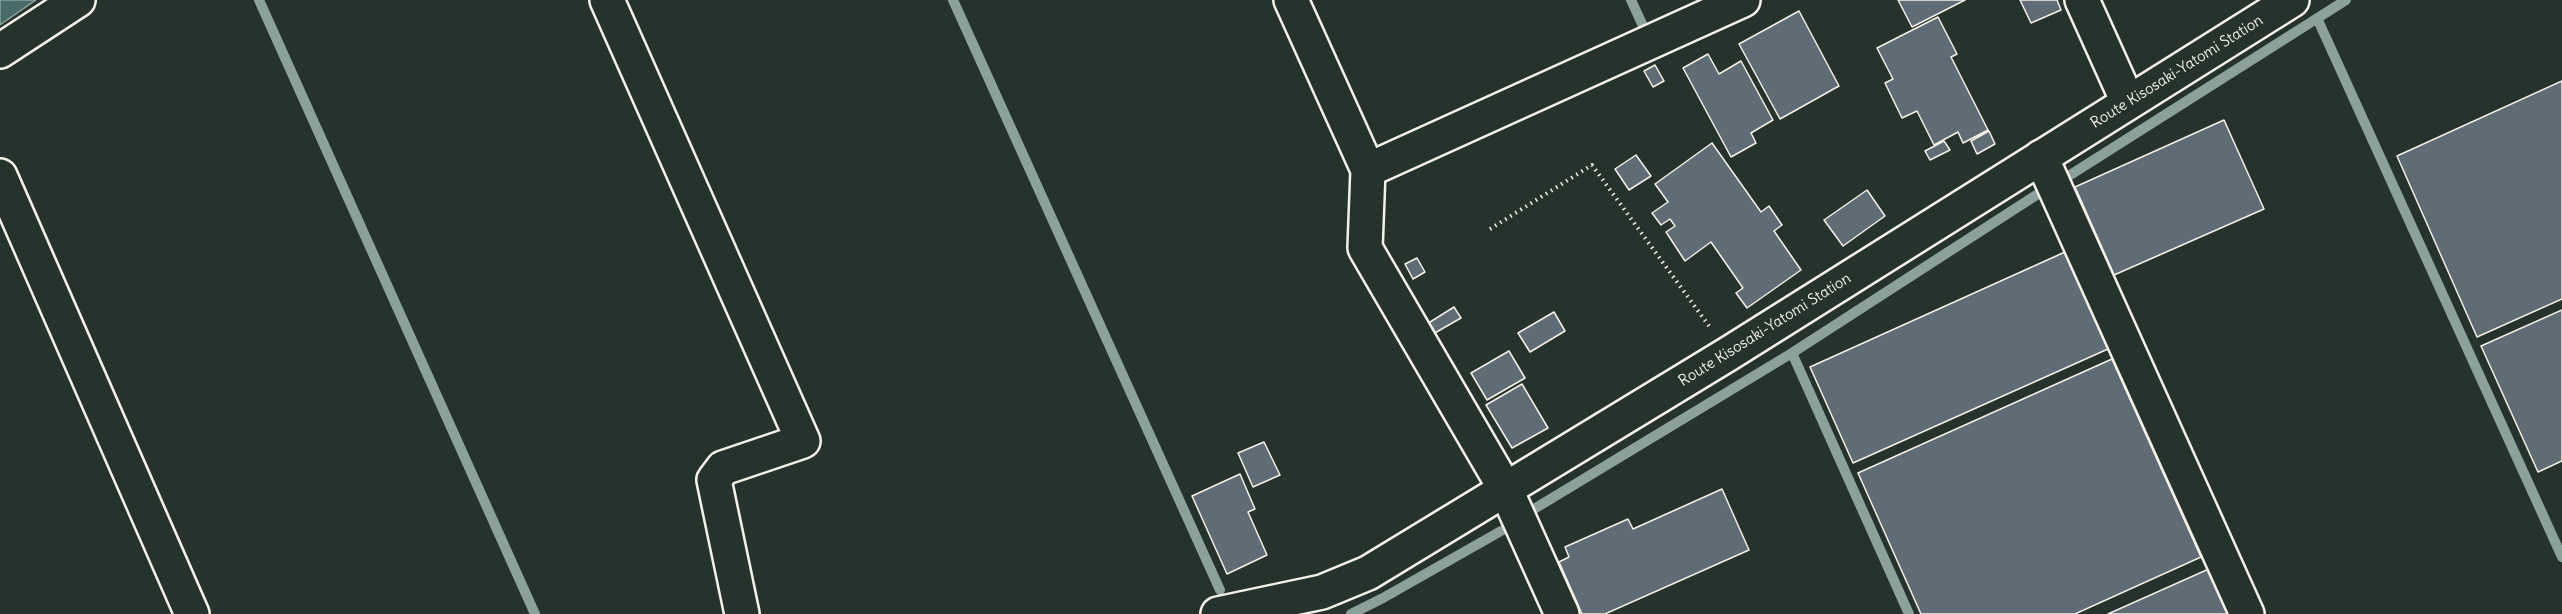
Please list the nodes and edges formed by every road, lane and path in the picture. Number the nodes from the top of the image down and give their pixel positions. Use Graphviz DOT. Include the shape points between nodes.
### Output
graph roads {
  1 [pos="78,0"];
  2 [pos="607,0"];
  3 [pos="1291,0"];
  4 [pos="1743,0"];
  5 [pos="2082,0"];
  6 [pos="2292,0"];
  7 [pos="0,51"];
  8 [pos="2128,102"];
  9 [pos="2041,157"];
  10 [pos="1368,170"];
  11 [pos="0,176"];
  12 [pos="1490,229"];
  13 [pos="1728,354"];
  14 [pos="1506,490"];
  15 [pos="192,614"];
  16 [pos="742,614"];
  17 [pos="1218,614"];
  18 [pos="1562,614"];
  19 [pos="2247,614"];
  1 -- 7 [label="street"];
  2 -- 16 [label="street" via="803,441 723,468 714,480"];
  3 -- 10 [label="street"];
  4 -- 10 [label="street"];
  5 -- 8 [label="street"];
  6 -- 8 [label="street, Route Kisosaki-Yatomi Station"];
  8 -- 9 [label="street, Route Kisosaki-Yatomi Station"];
  9 -- 13 [label="street, Route Kisosaki-Yatomi Station"];
  9 -- 19 [label="street"];
  10 -- 14 [label="street" via="1365,248"];
  11 -- 15 [label="street"];
  12 -- 13 [label="path" via="1592,165"];
  13 -- 14 [label="street, Route Kisosaki-Yatomi Station"];
  14 -- 17 [label="street, Route Kisosaki-Yatomi Station" via="1359,577 1322,592"];
  14 -- 18 [label="street"];
}
